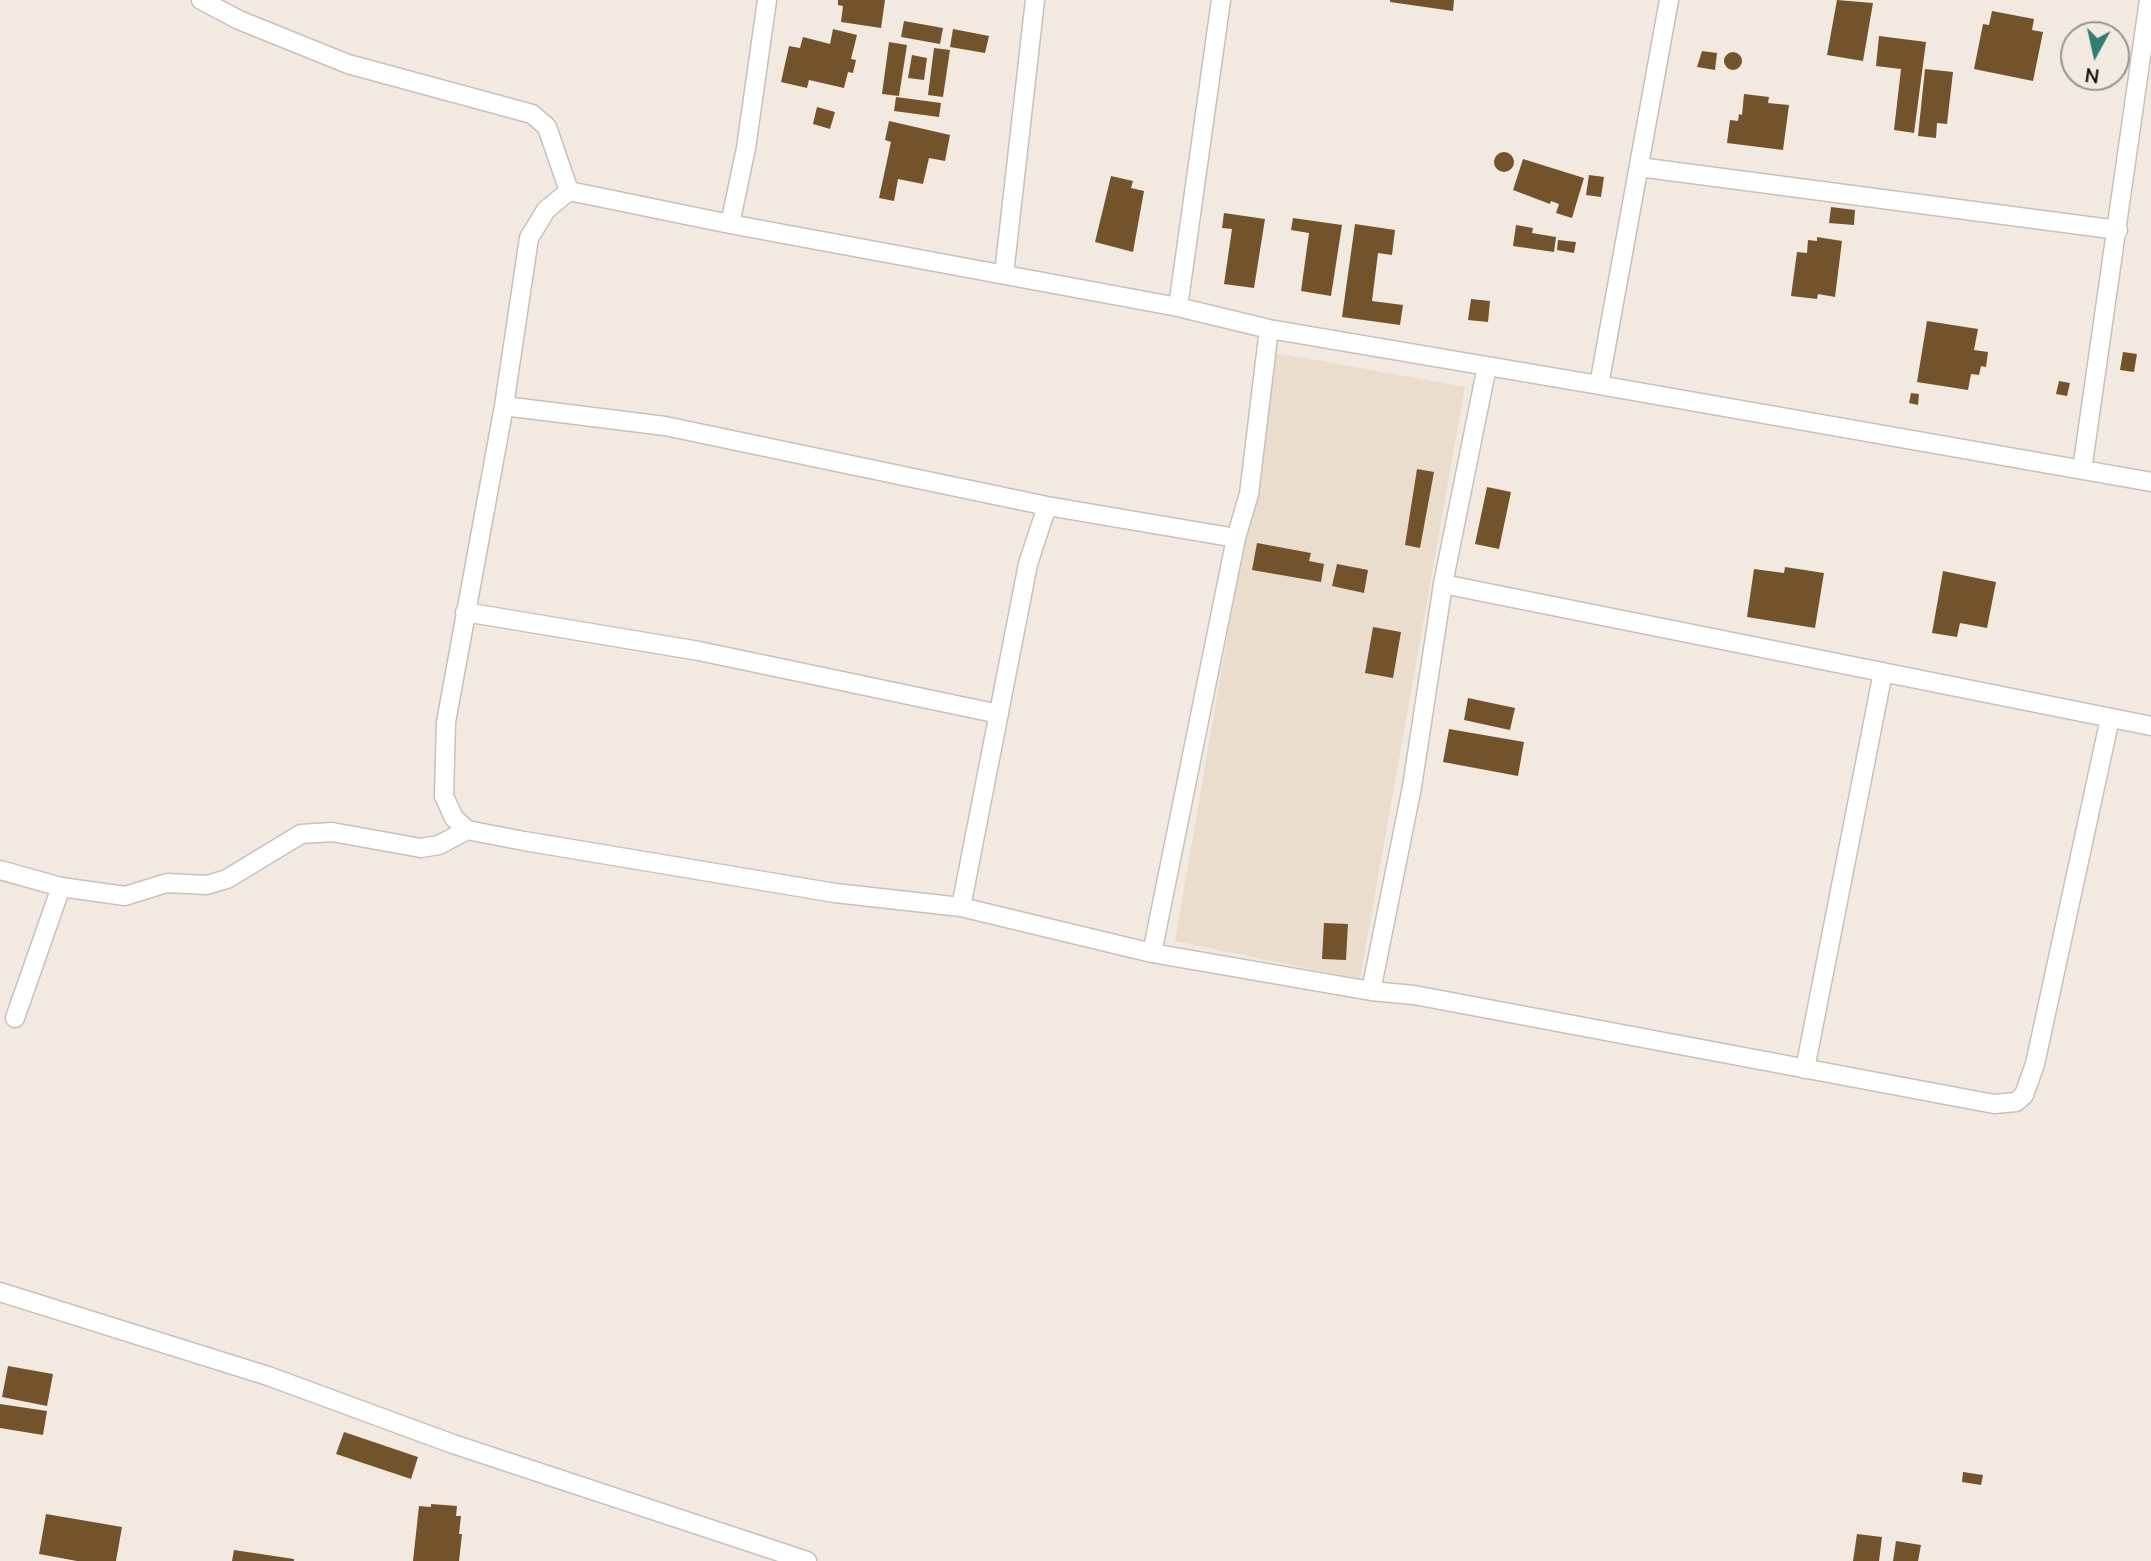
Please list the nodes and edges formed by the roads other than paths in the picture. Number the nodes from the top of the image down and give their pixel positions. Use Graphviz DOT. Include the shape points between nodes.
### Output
graph roads {
  1 [pos="201,0"];
  2 [pos="767,0"];
  3 [pos="1035,0"];
  4 [pos="1221,0"];
  5 [pos="1669,0"];
  6 [pos="2149,0"];
  7 [pos="1639,167"];
  8 [pos="569,191"];
  9 [pos="730,224"];
  10 [pos="2118,230"];
  11 [pos="1004,274"];
  12 [pos="1178,307"];
  13 [pos="1269,329"];
  14 [pos="1488,366"];
  15 [pos="1599,385"];
  16 [pos="504,406"];
  17 [pos="2082,470"];
  18 [pos="2151,482"];
  19 [pos="1046,506"];
  20 [pos="1237,538"];
  21 [pos="1443,584"];
  22 [pos="465,611"];
  23 [pos="1884,673"];
  24 [pos="999,714"];
  25 [pos="2110,718"];
  26 [pos="2151,726"];
  27 [pos="467,830"];
  28 [pos="0,870"];
  29 [pos="61,887"];
  30 [pos="961,907"];
  31 [pos="1152,953"];
  32 [pos="1371,991"];
  33 [pos="15,1018"];
  34 [pos="1805,1069"];
  35 [pos="0,1292"];
  36 [pos="807,1561"];
  1 -- 8 [label="street" via="348,64 532,114 547,127"];
  2 -- 9 [label="street"];
  3 -- 11 [label="street"];
  4 -- 12 [label="street"];
  5 -- 7 [label="street"];
  6 -- 10 [label="street"];
  7 -- 10 [label="street"];
  7 -- 15 [label="street"];
  8 -- 9 [label="street"];
  8 -- 16 [label="street" via="546,210 529,238"];
  9 -- 11 [label="street"];
  10 -- 17 [label="street"];
  11 -- 12 [label="street"];
  12 -- 13 [label="street"];
  13 -- 14 [label="street"];
  13 -- 20 [label="street" via="1249,494"];
  14 -- 15 [label="street"];
  14 -- 21 [label="street"];
  15 -- 17 [label="street"];
  16 -- 19 [label="street" via="665,426"];
  16 -- 22 [label="street"];
  17 -- 18 [label="street"];
  19 -- 20 [label="street"];
  19 -- 24 [label="street" via="1028,564"];
  20 -- 31 [label="street"];
  21 -- 23 [label="street"];
  21 -- 32 [label="street" via="1412,787"];
  22 -- 24 [label="street" via="699,650"];
  22 -- 27 [label="street" via="446,722 444,796 454,818"];
  23 -- 25 [label="street"];
  23 -- 34 [label="street"];
  24 -- 30 [label="street"];
  25 -- 26 [label="street"];
  25 -- 34 [label="street" via="2035,1065 2024,1095 2016,1102 1994,1104"];
  27 -- 29 [label="street" via="439,845 421,848 332,832 301,834 227,879 208,885 167,883 125,896"];
  27 -- 30 [label="street" via="835,893"];
  28 -- 29 [label="street"];
  29 -- 33 [label="street"];
  30 -- 31 [label="street"];
  31 -- 32 [label="street"];
  32 -- 34 [label="street" via="1414,995"];
  35 -- 36 [label="street" via="268,1376 453,1444"];
}
